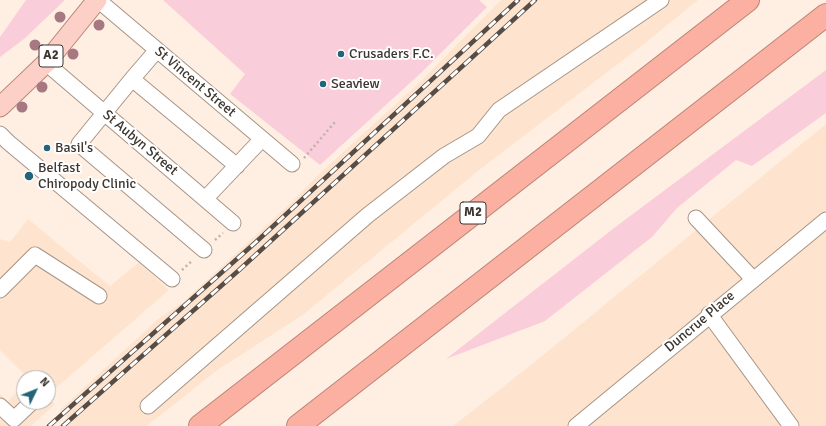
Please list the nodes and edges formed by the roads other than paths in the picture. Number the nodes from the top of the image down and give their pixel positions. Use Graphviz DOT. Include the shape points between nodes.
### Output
graph roads {
  1 [pos="97,0"];
  2 [pos="662,0"];
  3 [pos="747,0"];
  4 [pos="826,15"];
  5 [pos="817,25"];
  6 [pos="157,50"];
  7 [pos="46,63"];
  8 [pos="132,79"];
  9 [pos="0,107"];
  10 [pos="104,113"];
  11 [pos="262,139"];
  12 [pos="3,141"];
  13 [pos="292,164"];
  14 [pos="237,166"];
  15 [pos="205,199"];
  16 [pos="696,218"];
  17 [pos="826,220"];
  18 [pos="234,223"];
  19 [pos="204,250"];
  20 [pos="172,279"];
  21 [pos="753,279"];
  22 [pos="0,290"];
  23 [pos="99,296"];
  24 [pos="710,314"];
  25 [pos="0,406"];
  26 [pos="148,406"];
  27 [pos="24,410"];
  28 [pos="200,426"];
  29 [pos="298,426"];
  30 [pos="576,426"];
  31 [pos="791,426"];
  1 -- 6 [label="street, St Vincent Street"];
  1 -- 7 [label="main road, A2"];
  2 -- 26 [label="street" via="499,110 478,136 444,156 368,215"];
  3 -- 28 [label="highway, M2"];
  4 -- 5 [label="highway"];
  5 -- 29 [label="highway"];
  6 -- 8 [label="street"];
  6 -- 11 [label="street, St Vincent Street"];
  7 -- 9 [label="main road, A2"];
  7 -- 10 [label="street, St Aubyn Street"];
  8 -- 10 [label="street"];
  8 -- 14 [label="street"];
  10 -- 15 [label="street, St Aubyn Street"];
  10 -- 19 [label="street" via="80,144"];
  11 -- 13 [label="street, St Vincent Street"];
  11 -- 14 [label="street"];
  12 -- 20 [label="street"];
  14 -- 15 [label="street"];
  15 -- 18 [label="street, St Aubyn Street"];
  16 -- 21 [label="street"];
  17 -- 21 [label="street, Duncrue Place"];
  21 -- 24 [label="street, Duncrue Place"];
  22 -- 23 [label="street" via="35,255"];
  24 -- 30 [label="street, Duncrue Place"];
  24 -- 31 [label="street"];
  25 -- 27 [label="street" via="14,419"];
}
